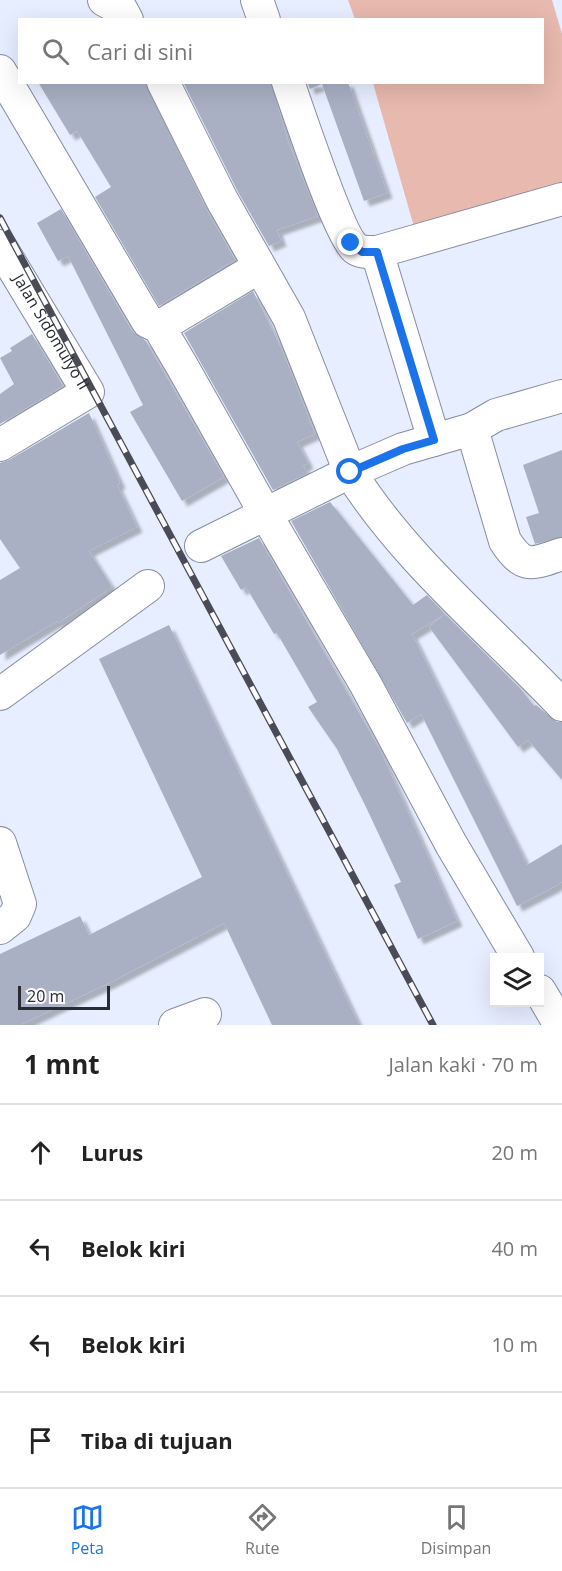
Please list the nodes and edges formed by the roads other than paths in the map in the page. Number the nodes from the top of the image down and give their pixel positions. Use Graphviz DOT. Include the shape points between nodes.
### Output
graph roads {
  1 [pos="256,0"];
  2 [pos="263,18"];
  3 [pos="0,71"];
  4 [pos="165,84"];
  5 [pos="289,84"];
  6 [pos="562,199"];
  7 [pos="0,246"];
  8 [pos="377,252"];
  9 [pos="259,267"];
  10 [pos="159,327"];
  11 [pos="562,396"];
  12 [pos="472,429"];
  13 [pos="434,440"];
  14 [pos="0,445"];
  15 [pos="350,472"];
  16 [pos="265,513"];
  17 [pos="201,546"];
  18 [pos="562,554"];
  19 [pos="148,586"];
  20 [pos="0,694"];
  21 [pos="562,705"];
  22 [pos="0,843"];
  23 [pos="0,928"];
  24 [pos="516,953"];
  25 [pos="544,999"];
  26 [pos="205,1014"];
  27 [pos="176,1025"];
  28 [pos="560,1025"];
  1 -- 2 [label="street"];
  3 -- 10 [label="street" via="148,322"];
  4 -- 9 [label="street"];
  5 -- 8 [label="street" via="351,243 362,252"];
  6 -- 8 [label="street"];
  7 -- 14 [label="street, Jalan Sidomulyo II" via="88,392"];
  8 -- 13 [label="street"];
  9 -- 10 [label="street"];
  9 -- 15 [label="street" via="289,318"];
  10 -- 16 [label="street"];
  11 -- 12 [label="street" via="496,415"];
  12 -- 13 [label="street"];
  12 -- 18 [label="street" via="505,541 515,556 529,563"];
  13 -- 15 [label="street"];
  15 -- 16 [label="street"];
  15 -- 21 [label="street" via="364,495 423,564"];
  16 -- 17 [label="street"];
  16 -- 24 [label="street"];
  19 -- 20 [label="street"];
  22 -- 23 [label="street" via="20,904 15,916"];
  25 -- 28 [label="street"];
  26 -- 27 [label="street"];
}
